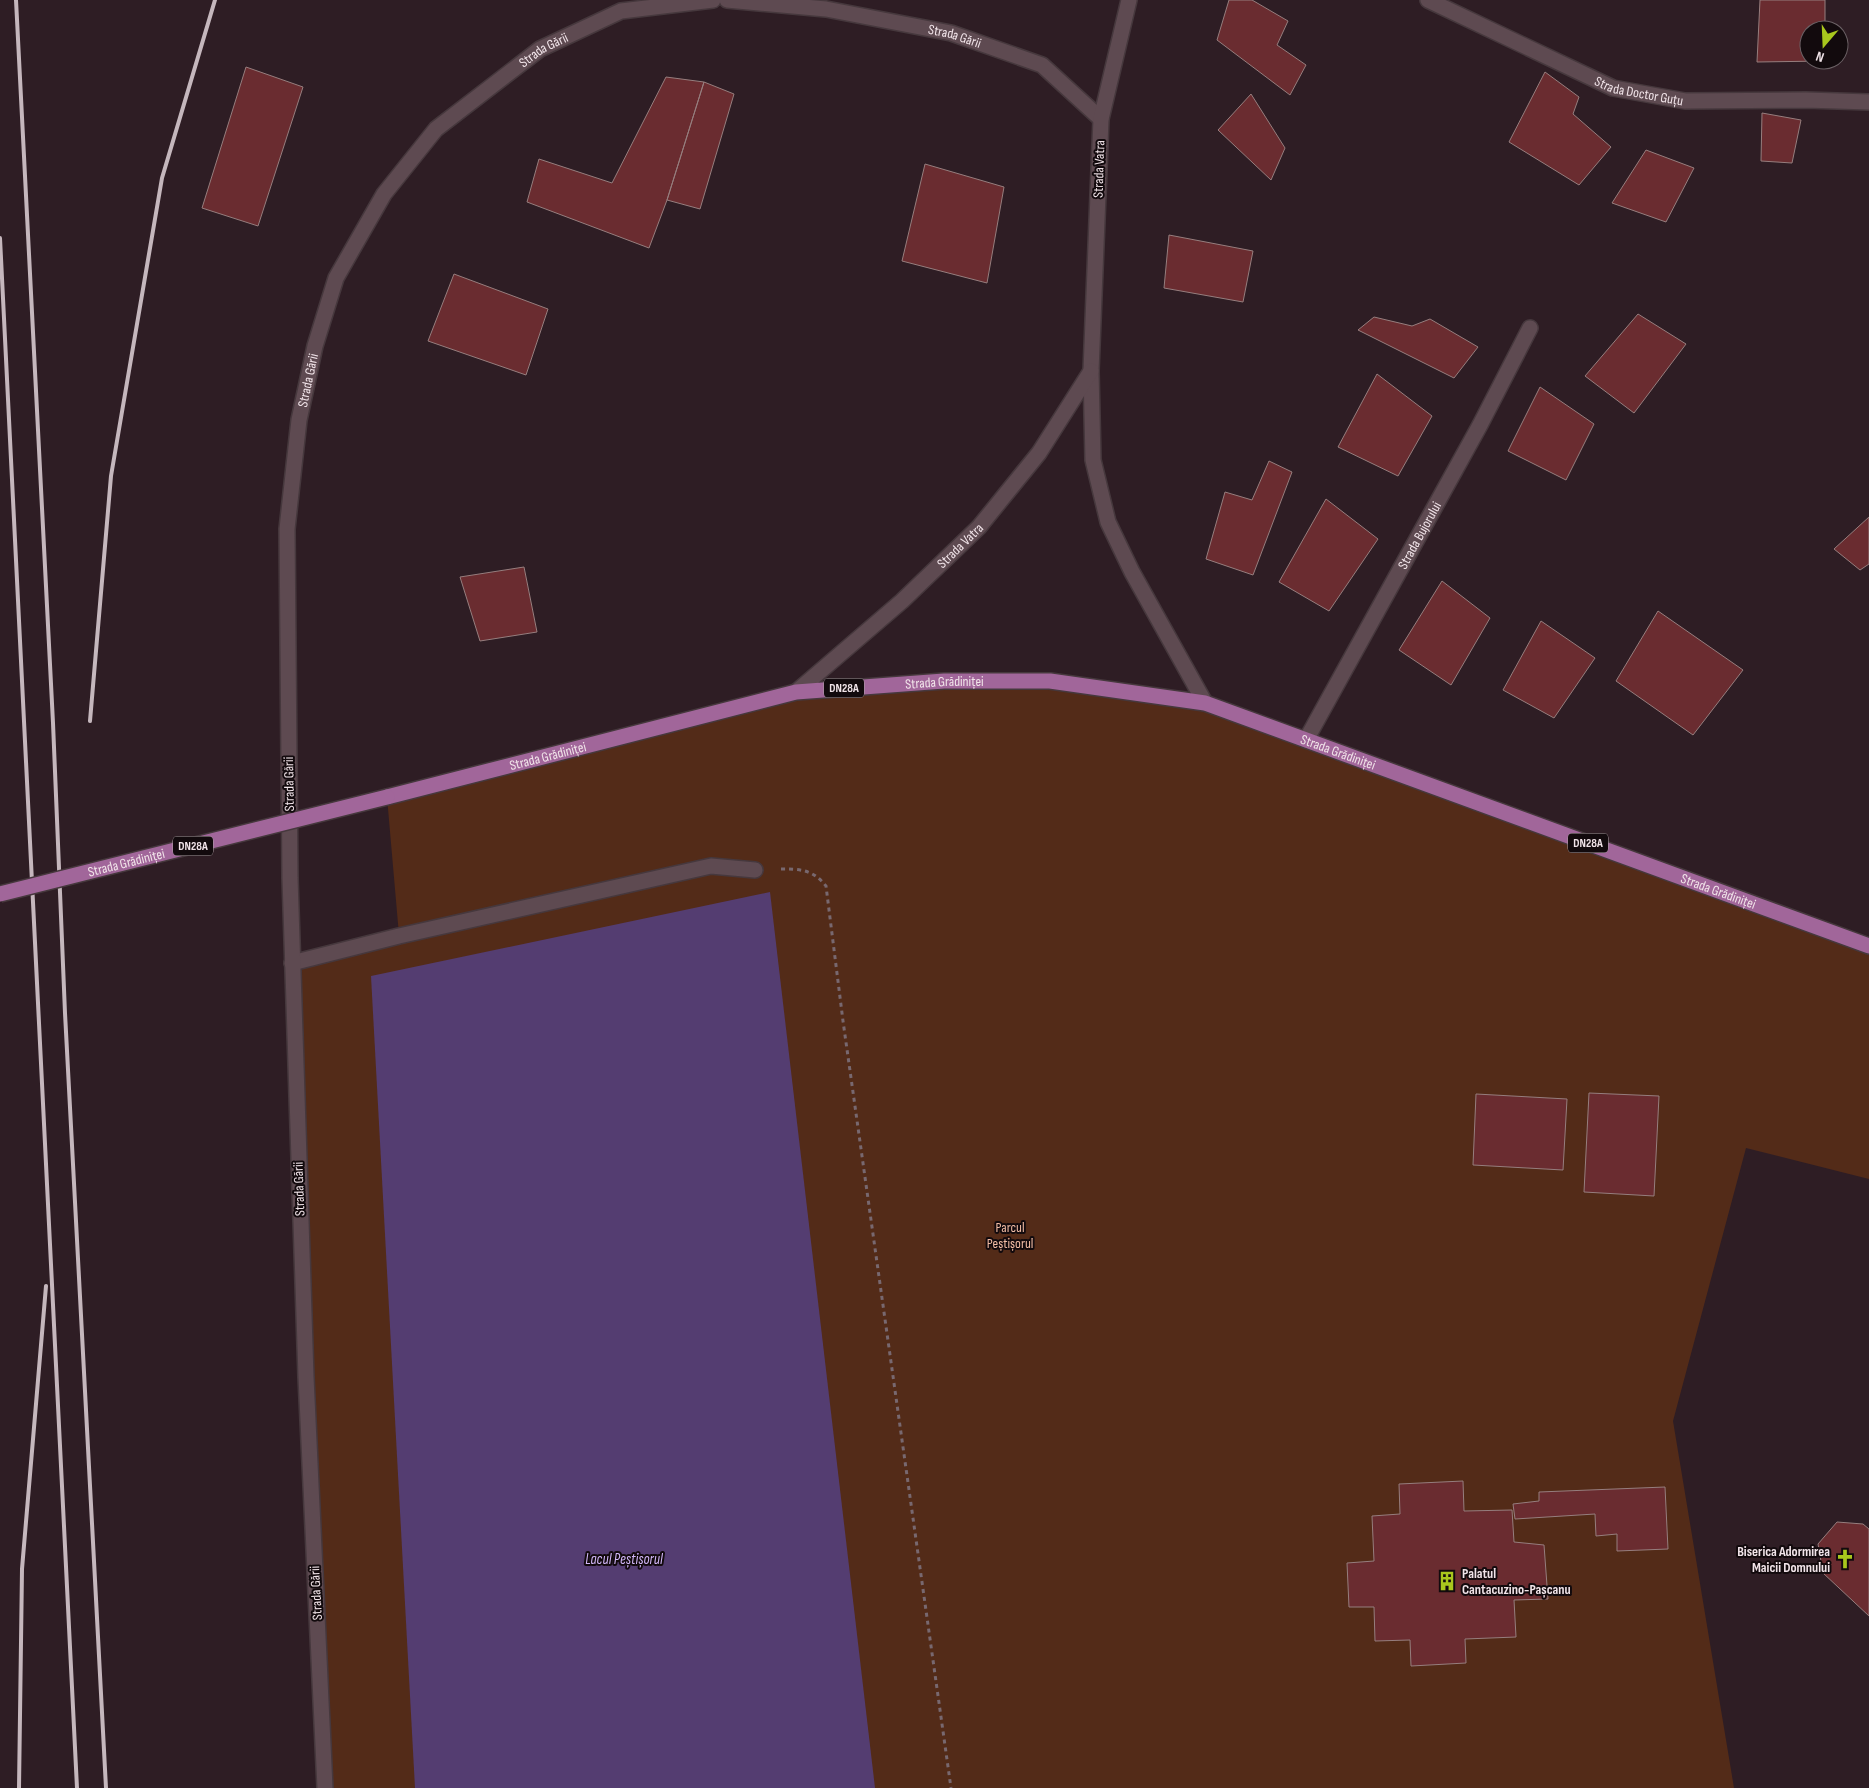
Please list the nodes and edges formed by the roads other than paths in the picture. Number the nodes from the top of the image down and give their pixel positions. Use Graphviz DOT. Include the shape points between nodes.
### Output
graph roads {
  1 [pos="713,0"];
  2 [pos="726,0"];
  3 [pos="1128,0"];
  4 [pos="1428,0"];
  5 [pos="1869,102"];
  6 [pos="1101,119"];
  7 [pos="1530,328"];
  8 [pos="1091,371"];
  9 [pos="796,692"];
  10 [pos="1204,703"];
  11 [pos="1306,740"];
  12 [pos="755,870"];
  13 [pos="0,894"];
  14 [pos="1869,946"];
  15 [pos="292,962"];
  16 [pos="326,1788"];
  1 -- 15 [label="street, Strada Gării" via="621,11 540,49 436,129 384,194 336,278 315,346 299,420 287,529"];
  2 -- 6 [label="street, Strada Gării" via="826,9 951,33 1042,65"];
  3 -- 6 [label="street, Strada Vatra"];
  4 -- 5 [label="street, Strada Doctor Guțu" via="1613,88 1685,101"];
  6 -- 8 [label="street, Strada Vatra"];
  7 -- 11 [label="street, Strada Bujorului"];
  8 -- 9 [label="street, Strada Vatra" via="1039,453 979,527 902,601"];
  8 -- 10 [label="street, Strada Vatra" via="1093,460 1108,522"];
  9 -- 10 [label="main road, Strada Grădiniței / DN28A" via="944,681 1050,681"];
  9 -- 13 [label="main road, Strada Grădiniței / DN28A, bridge"];
  10 -- 11 [label="main road, Strada Grădiniței / DN28A"];
  11 -- 14 [label="main road, Strada Grădiniței / DN28A"];
  12 -- 15 [label="street" via="711,866"];
  15 -- 16 [label="street, Strada Gării" via="306,1377"];
}
